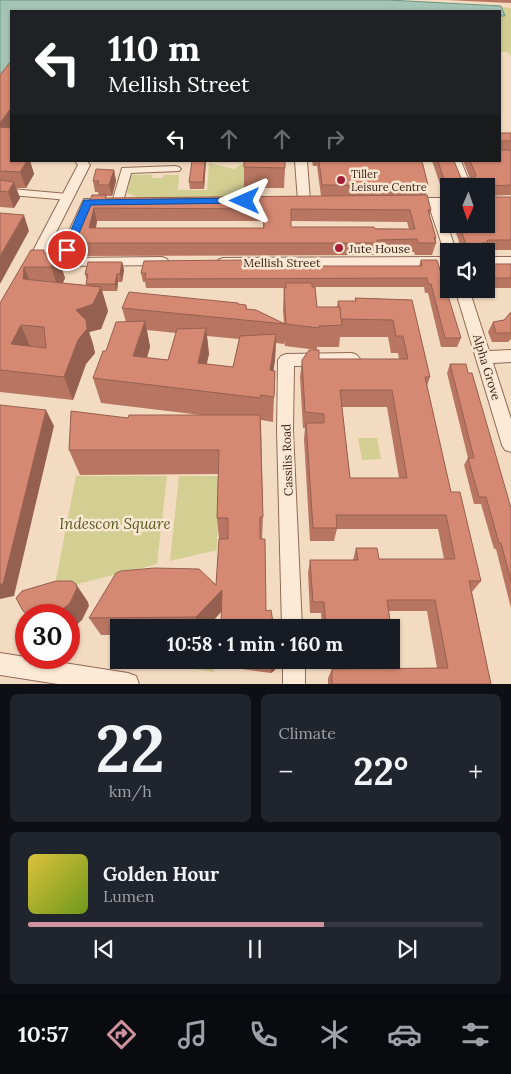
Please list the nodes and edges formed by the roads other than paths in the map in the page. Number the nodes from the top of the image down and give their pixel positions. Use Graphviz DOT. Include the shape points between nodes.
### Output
graph roads {
  1 [pos="301,162"];
  2 [pos="455,162"];
  3 [pos="82,163"];
  4 [pos="175,168"];
  5 [pos="462,178"];
  6 [pos="0,191"];
  7 [pos="68,197"];
  8 [pos="304,201"];
  9 [pos="397,202"];
  10 [pos="434,202"];
  11 [pos="440,202"];
  12 [pos="447,243"];
  13 [pos="174,262"];
  14 [pos="213,262"];
  15 [pos="440,262"];
  16 [pos="495,262"];
  17 [pos="511,262"];
  18 [pos="22,283"];
  19 [pos="465,298"];
  20 [pos="511,356"];
  21 [pos="484,357"];
  22 [pos="352,358"];
  23 [pos="511,445"];
  24 [pos="292,619"];
  25 [pos="0,664"];
  26 [pos="294,669"];
  27 [pos="128,684"];
  28 [pos="294,684"];
  1 -- 8 [label="street"];
  2 -- 5 [label="street"];
  3 -- 7 [label="street"];
  4 -- 13 [label="street" via="126,170 123,202 88,202 61,263"];
  6 -- 7 [label="street"];
  7 -- 18 [label="street"];
  9 -- 10 [label="street"];
  10 -- 11 [label="street"];
  10 -- 12 [label="street"];
  14 -- 15 [label="street, Mellish Street"];
  16 -- 17 [label="street"];
  19 -- 21 [label="street, Alpha Grove"];
  20 -- 21 [label="street"];
  21 -- 23 [label="street, Alpha Grove"];
  22 -- 24 [label="street, Cassilis Road" via="286,360 285,430"];
  25 -- 27 [label="street"];
  26 -- 28 [label="street"];
}
